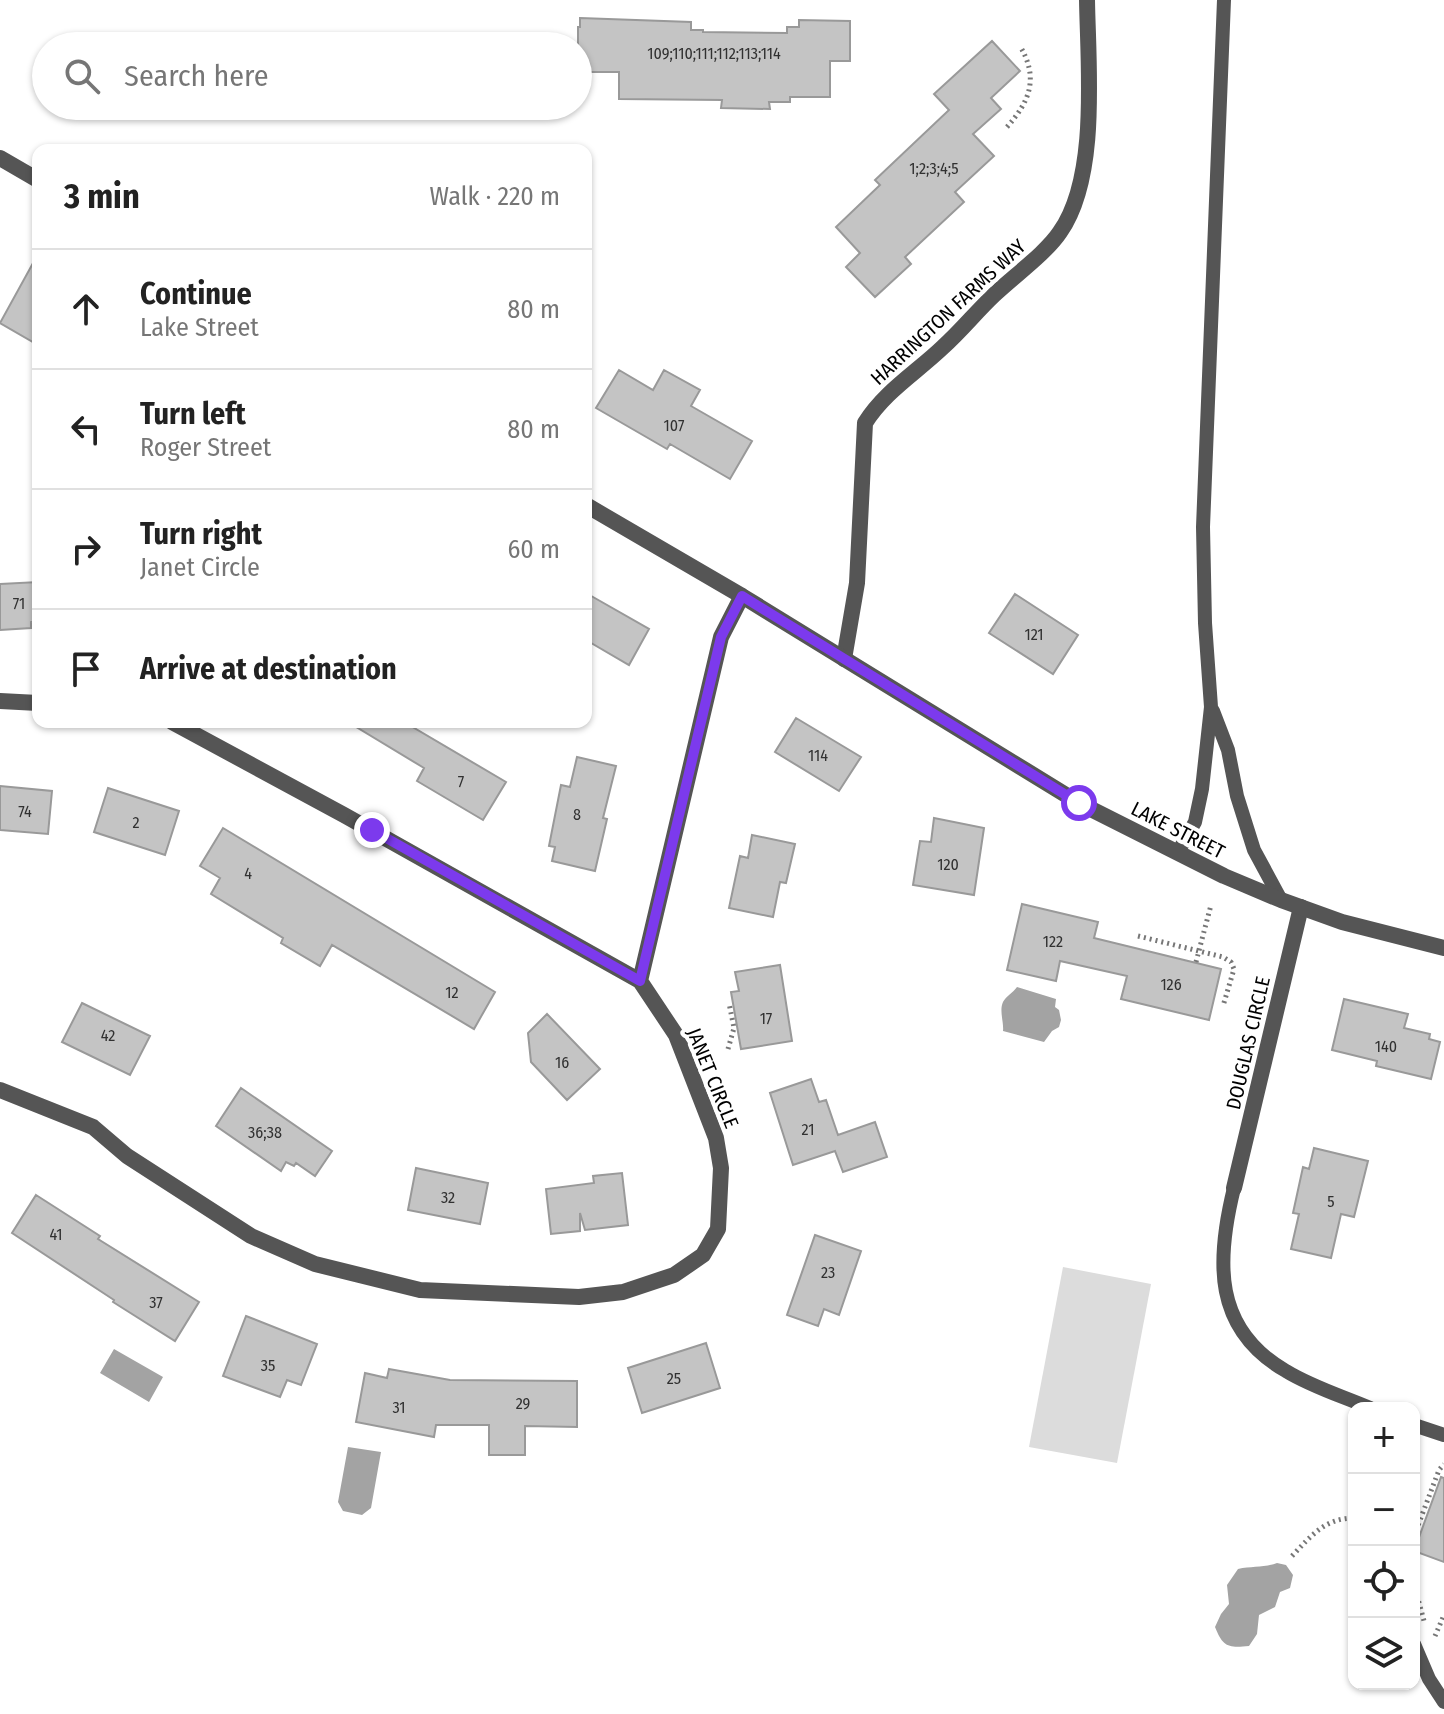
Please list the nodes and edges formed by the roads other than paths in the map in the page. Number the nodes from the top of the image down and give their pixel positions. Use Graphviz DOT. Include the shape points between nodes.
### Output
graph roads {
  1 [pos="1087,0"];
  2 [pos="1224,0"];
  3 [pos="0,158"];
  4 [pos="32,177"];
  5 [pos="592,508"];
  6 [pos="742,596"];
  7 [pos="844,659"];
  8 [pos="0,701"];
  9 [pos="32,703"];
  10 [pos="1211,707"];
  11 [pos="183,728"];
  12 [pos="1178,852"];
  13 [pos="1281,900"];
  14 [pos="1301,907"];
  15 [pos="1444,948"];
  16 [pos="640,981"];
  17 [pos="0,1090"];
  18 [pos="1234,1188"];
  19 [pos="1355,1402"];
  20 [pos="1420,1427"];
  21 [pos="1444,1435"];
  22 [pos="1420,1658"];
  23 [pos="1444,1702"];
  1 -- 7 [label="street, HARRINGTON FARMS WAY" via="1087,134 1079,191 1067,220 1049,246 884,399 865,423 857,583"];
  2 -- 10 [label="lane" via="1203,527"];
  3 -- 4 [label="street"];
  5 -- 6 [label="street, LAKE STREET"];
  6 -- 7 [label="street, LAKE STREET"];
  6 -- 16 [label="street" via="721,637"];
  7 -- 12 [label="street, LAKE STREET" via="1079,803"];
  8 -- 9 [label="street"];
  10 -- 12 [label="lane" via="1195,822"];
  10 -- 13 [label="lane" via="1254,850"];
  11 -- 16 [label="street, JANET CIRCLE"];
  12 -- 13 [label="street, LAKE STREET"];
  13 -- 14 [label="street, LAKE STREET"];
  14 -- 15 [label="street, LAKE STREET"];
  14 -- 18 [label="street, DOUGLAS CIRCLE"];
  16 -- 17 [label="street, JANET CIRCLE" via="676,1035 716,1138 721,1168 718,1229 703,1255 674,1275 623,1292 579,1297 420,1290 315,1264 251,1236 127,1156 93,1127"];
  18 -- 19 [label="lane" via="1223,1270 1242,1334 1284,1370"];
  20 -- 21 [label="lane"];
  22 -- 23 [label="lane"];
}
